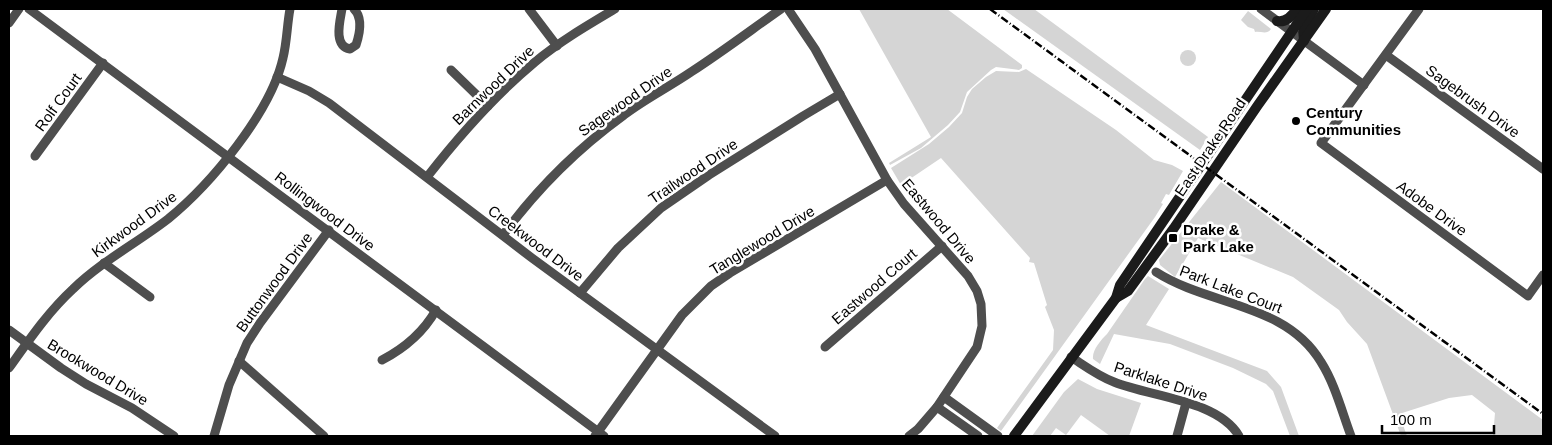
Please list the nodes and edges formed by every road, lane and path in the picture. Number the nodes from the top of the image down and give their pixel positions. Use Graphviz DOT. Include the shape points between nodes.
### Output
graph roads {
  1 [pos="19,9"];
  2 [pos="29,9"];
  3 [pos="290,9"];
  4 [pos="342,9"];
  5 [pos="354,9"];
  6 [pos="529,9"];
  7 [pos="615,9"];
  8 [pos="782,9"];
  9 [pos="788,9"];
  10 [pos="1261,9"];
  11 [pos="1297,9"];
  12 [pos="1307,9"];
  13 [pos="1314,9"];
  14 [pos="1326,9"];
  15 [pos="1419,9"];
  16 [pos="1277,21"];
  17 [pos="9,23"];
  18 [pos="1291,31"];
  19 [pos="1304,41"];
  20 [pos="557,46"];
  21 [pos="1386,54"];
  22 [pos="103,63"];
  23 [pos="451,70"];
  24 [pos="277,77"];
  25 [pos="1364,85"];
  26 [pos="840,94"];
  27 [pos="488,106"];
  28 [pos="1240,131"];
  29 [pos="35,156"];
  30 [pos="228,156"];
  31 [pos="1543,169"];
  32 [pos="426,177"];
  33 [pos="887,180"];
  34 [pos="1166,218"];
  35 [pos="328,230"];
  36 [pos="503,235"];
  37 [pos="942,246"];
  38 [pos="104,263"];
  39 [pos="1147,264"];
  40 [pos="1156,272"];
  41 [pos="1543,275"];
  42 [pos="580,293"];
  43 [pos="150,297"];
  44 [pos="1116,298"];
  45 [pos="436,310"];
  46 [pos="9,330"];
  47 [pos="27,343"];
  48 [pos="825,347"];
  49 [pos="657,350"];
  50 [pos="1071,357"];
  51 [pos="382,360"];
  52 [pos="240,361"];
  53 [pos="9,368"];
  54 [pos="944,397"];
  55 [pos="1186,403"];
  56 [pos="937,407"];
  57 [pos="599,435"];
  58 [pos="174,436"];
  59 [pos="214,436"];
  60 [pos="324,436"];
  61 [pos="775,436"];
  62 [pos="909,436"];
  63 [pos="978,436"];
  64 [pos="998,436"];
  65 [pos="1014,436"];
  66 [pos="1176,436"];
  67 [pos="1239,436"];
  68 [pos="1351,436"];
  1 -- 17 [label="street"];
  2 -- 22 [label="street, Rollingwood Drive"];
  3 -- 24 [label="street, Kirkwood Drive"];
  4 -- 5 [label="street" via="340,43 350,49 356,45 360,22 360,16"];
  6 -- 20 [label="street"];
  7 -- 20 [label="street, Barnwood Drive"];
  8 -- 36 [label="street, Sagewood Drive" via="636,106 586,145 535,194"];
  9 -- 26 [label="street, Eastwood Drive"];
  10 -- 16 [label="street"];
  11 -- 16 [label="main road" via="1289,18"];
  12 -- 18 [label="main road, East Drake Road"];
  13 -- 19 [label="main road" via="1303,28"];
  14 -- 19 [label="main road, East Drake Road"];
  15 -- 21 [label="street"];
  16 -- 18 [label="street"];
  18 -- 19 [label="street"];
  18 -- 28 [label="main road" via="1294,38 1250,105"];
  18 -- 34 [label="main road, East Drake Road"];
  19 -- 25 [label="street"];
  19 -- 28 [label="main road, East Drake Road"];
  20 -- 27 [label="street, Barnwood Drive"];
  21 -- 25 [label="street"];
  21 -- 31 [label="street, Sagebrush Drive"];
  22 -- 29 [label="street, Rolf Court"];
  22 -- 30 [label="street, Rollingwood Drive"];
  23 -- 27 [label="street"];
  24 -- 30 [label="street, Kirkwood Drive" via="259,115"];
  24 -- 32 [label="street, Creekwood Drive" via="320,96"];
  25 -- 41 [label="street, Adobe Drive" via="1320,143 1528,296"];
  26 -- 33 [label="street, Eastwood Drive"];
  26 -- 42 [label="street, Trailwood Drive" via="671,201 618,248"];
  27 -- 32 [label="street, Barnwood Drive"];
  28 -- 39 [label="main road, East Drake Road"];
  30 -- 35 [label="street, Rollingwood Drive"];
  30 -- 38 [label="street, Kirkwood Drive" via="210,179 168,218"];
  32 -- 36 [label="street, Creekwood Drive"];
  33 -- 37 [label="street, Eastwood Drive"];
  33 -- 49 [label="street, Tanglewood Drive" via="711,286 682,315"];
  34 -- 39 [label="main road" via="1165,230 1148,255"];
  34 -- 44 [label="main road, East Drake Road" via="1120,285"];
  35 -- 45 [label="street, Rollingwood Drive"];
  35 -- 52 [label="street, Buttonwood Drive" via="260,323"];
  36 -- 42 [label="street, Creekwood Drive"];
  37 -- 48 [label="street, Eastwood Court"];
  37 -- 54 [label="street, Eastwood Drive" via="977,291 982,326 977,347"];
  38 -- 43 [label="street"];
  38 -- 47 [label="street, Kirkwood Drive" via="73,288"];
  39 -- 40 [label="main road"];
  39 -- 44 [label="main road, East Drake Road" via="1128,291"];
  40 -- 68 [label="street, Park Lake Court" via="1188,289 1271,317 1299,336 1321,360"];
  42 -- 49 [label="street, Creekwood Drive"];
  44 -- 50 [label="main road, East Drake Road"];
  45 -- 51 [label="street" via="415,338"];
  45 -- 57 [label="street, Rollingwood Drive"];
  46 -- 47 [label="street, Brookwood Drive"];
  47 -- 53 [label="street, Kirkwood Drive"];
  47 -- 58 [label="street, Brookwood Drive" via="86,384 132,408"];
  49 -- 57 [label="street, Tanglewood Drive"];
  49 -- 61 [label="street, Creekwood Drive"];
  50 -- 55 [label="street, Parklake Drive" via="1113,382"];
  50 -- 65 [label="main road, East Drake Road"];
  52 -- 59 [label="street, Buttonwood Drive" via="229,385"];
  52 -- 60 [label="street"];
  54 -- 56 [label="street"];
  54 -- 64 [label="street"];
  55 -- 66 [label="street"];
  55 -- 67 [label="street, Parklake Drive" via="1213,412"];
  56 -- 62 [label="street"];
  56 -- 63 [label="street"];
}
